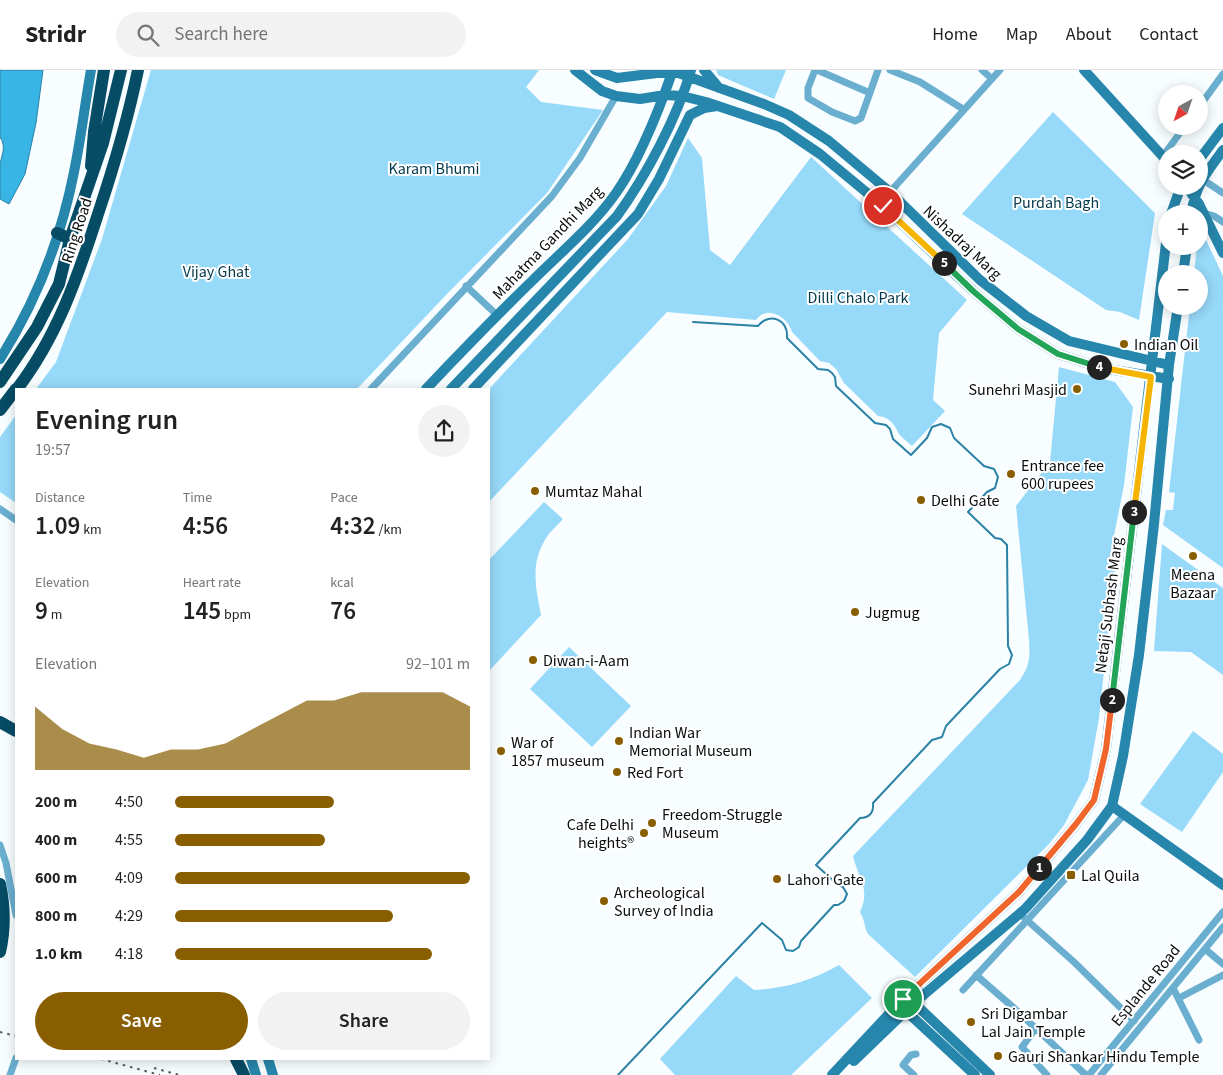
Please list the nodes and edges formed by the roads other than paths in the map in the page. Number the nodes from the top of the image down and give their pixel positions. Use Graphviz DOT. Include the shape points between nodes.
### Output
graph roads {
  1 [pos="91,70"];
  2 [pos="104,70"];
  3 [pos="121,70"];
  4 [pos="138,70"];
  5 [pos="575,70"];
  6 [pos="595,70"];
  7 [pos="673,70"];
  8 [pos="704,70"];
  9 [pos="816,70"];
  10 [pos="877,70"];
  11 [pos="890,70"];
  12 [pos="982,70"];
  13 [pos="1000,70"];
  14 [pos="1084,70"];
  15 [pos="644,72"];
  16 [pos="690,73"];
  17 [pos="1223,74"];
  18 [pos="992,79"];
  19 [pos="718,88"];
  20 [pos="870,93"];
  21 [pos="664,95"];
  22 [pos="1208,95"];
  23 [pos="616,96"];
  24 [pos="682,96"];
  25 [pos="706,102"];
  26 [pos="694,103"];
  27 [pos="718,106"];
  28 [pos="963,109"];
  29 [pos="690,115"];
  30 [pos="674,116"];
  31 [pos="1223,128"];
  32 [pos="1208,148"];
  33 [pos="1158,150"];
  34 [pos="1223,150"];
  35 [pos="655,153"];
  36 [pos="669,160"];
  37 [pos="1208,182"];
  38 [pos="89,188"];
  39 [pos="890,192"];
  40 [pos="1223,193"];
  41 [pos="1194,196"];
  42 [pos="1192,205"];
  43 [pos="1199,205"];
  44 [pos="1208,214"];
  45 [pos="1208,221"];
  46 [pos="1223,222"];
  47 [pos="57,233"];
  48 [pos="70,239"];
  49 [pos="1223,253"];
  50 [pos="1165,255"];
  51 [pos="466,286"];
  52 [pos="497,315"];
  53 [pos="1177,315"];
  54 [pos="0,359"];
  55 [pos="1154,360"];
  56 [pos="1169,365"];
  57 [pos="1151,377"];
  58 [pos="1168,379"];
  59 [pos="0,382"];
  60 [pos="17,388"];
  61 [pos="372,388"];
  62 [pos="427,388"];
  63 [pos="452,388"];
  64 [pos="474,388"];
  65 [pos="15,390"];
  66 [pos="0,410"];
  67 [pos="0,509"];
  68 [pos="15,519"];
  69 [pos="0,722"];
  70 [pos="15,730"];
  71 [pos="1112,806"];
  72 [pos="1124,815"];
  73 [pos="0,845"];
  74 [pos="0,884"];
  75 [pos="1223,884"];
  76 [pos="15,908"];
  77 [pos="1223,912"];
  78 [pos="1024,917"];
  79 [pos="1223,927"];
  80 [pos="1205,949"];
  81 [pos="0,952"];
  82 [pos="1223,964"];
  83 [pos="976,975"];
  84 [pos="1223,976"];
  85 [pos="1174,988"];
  86 [pos="963,990"];
  87 [pos="1179,998"];
  88 [pos="903,999"];
  89 [pos="914,1003"];
  90 [pos="906,1011"];
  91 [pos="1134,1021"];
  92 [pos="1036,1028"];
  93 [pos="1199,1040"];
  94 [pos="916,1054"];
  95 [pos="15,1060"];
  96 [pos="270,1066"];
  97 [pos="246,1069"];
  98 [pos="10,1075"];
  99 [pos="832,1075"];
  100 [pos="839,1075"];
  101 [pos="914,1075"];
  102 [pos="975,1075"];
  103 [pos="990,1075"];
  104 [pos="1047,1075"];
  105 [pos="1088,1075"];
  106 [pos="1101,1075"];
  1 -- 47 [label="main road" via="74,172"];
  2 -- 38 [label="highway"];
  3 -- 38 [label="highway, Ring Road"];
  4 -- 60 [label="highway, Ring Road" via="121,143 72,291 49,340"];
  5 -- 23 [label="main road" via="602,91"];
  6 -- 15 [label="main road" via="617,78"];
  7 -- 15 [label="main road"];
  7 -- 16 [label="main road, Nishadraj Marg"];
  7 -- 21 [label="main road, Mahatma Gandhi Marg"];
  8 -- 19 [label="main road"];
  9 -- 20 [label="street"];
  9 -- 20 [label="street" via="808,88 808,98 848,119 858,121 861,118"];
  10 -- 20 [label="street"];
  11 -- 28 [label="street" via="920,82"];
  12 -- 18 [label="street"];
  13 -- 18 [label="street"];
  14 -- 33 [label="main road"];
  16 -- 19 [label="main road, Nishadraj Marg"];
  16 -- 24 [label="main road, Mahatma Gandhi Marg"];
  17 -- 22 [label="street"];
  18 -- 28 [label="street"];
  19 -- 39 [label="main road, Nishadraj Marg" via="789,115 829,141"];
  21 -- 23 [label="main road, Nishadraj Marg" via="640,99"];
  21 -- 24 [label="main road, Nishadraj Marg"];
  21 -- 52 [label="main road, Mahatma Gandhi Marg" via="615,195 576,239"];
  23 -- 51 [label="street" via="580,158 552,196"];
  24 -- 25 [label="main road, Nishadraj Marg"];
  24 -- 30 [label="main road, Mahatma Gandhi Marg"];
  25 -- 26 [label="main road"];
  25 -- 27 [label="main road, Nishadraj Marg"];
  26 -- 29 [label="main road"];
  26 -- 30 [label="main road"];
  27 -- 29 [label="main road"];
  27 -- 57 [label="main road, Nishadraj Marg" via="780,127 820,154 883,206 973,291 1058,354 1102,368"];
  28 -- 39 [label="street"];
  29 -- 36 [label="main road"];
  30 -- 35 [label="main road, Mahatma Gandhi Marg"];
  31 -- 32 [label="main road"];
  34 -- 41 [label="main road" via="1202,178"];
  35 -- 36 [label="main road"];
  35 -- 63 [label="main road, Mahatma Gandhi Marg" via="617,216"];
  36 -- 64 [label="main road" via="638,214"];
  37 -- 40 [label="street"];
  38 -- 48 [label="highway, Ring Road"];
  39 -- 55 [label="main road, Nishadraj Marg" via="980,280 1026,316 1069,341"];
  41 -- 42 [label="main road"];
  41 -- 43 [label="main road"];
  44 -- 46 [label="street"];
  45 -- 49 [label="main road"];
  47 -- 48 [label="highway"];
  47 -- 54 [label="main road" via="42,279 20,328"];
  48 -- 59 [label="highway, Ring Road" via="59,284 37,327"];
  50 -- 55 [label="main road, Netaji Subhash Marg"];
  51 -- 52 [label="street"];
  51 -- 61 [label="street"];
  52 -- 62 [label="main road, Mahatma Gandhi Marg"];
  53 -- 56 [label="main road"];
  55 -- 56 [label="main road, Nishadraj Marg"];
  55 -- 57 [label="main road, Netaji Subhash Marg"];
  56 -- 58 [label="main road"];
  57 -- 58 [label="main road, Nishadraj Marg"];
  57 -- 88 [label="main road, Netaji Subhash Marg" via="1106,749 1094,800 1019,892"];
  58 -- 71 [label="main road" via="1138,655"];
  65 -- 66 [label="highway, Ring Road"];
  67 -- 68 [label="street"];
  69 -- 70 [label="highway"];
  71 -- 72 [label="main road"];
  71 -- 78 [label="main road"];
  72 -- 75 [label="main road"];
  72 -- 78 [label="street"];
  73 -- 76 [label="street"];
  74 -- 81 [label="highway" via="4,922"];
  77 -- 91 [label="street, Esplande Road"];
  78 -- 83 [label="street"];
  78 -- 89 [label="main road"];
  78 -- 91 [label="street"];
  79 -- 80 [label="street"];
  80 -- 82 [label="street"];
  80 -- 85 [label="street"];
  83 -- 86 [label="street"];
  83 -- 92 [label="street"];
  84 -- 87 [label="street"];
  85 -- 87 [label="street"];
  85 -- 106 [label="street"];
  87 -- 93 [label="street"];
  88 -- 89 [label="main road"];
  88 -- 90 [label="main road"];
  88 -- 99 [label="main road, Netaji Subhash Marg"];
  89 -- 90 [label="main road"];
  89 -- 103 [label="main road"];
  90 -- 100 [label="main road"];
  90 -- 102 [label="main road"];
  91 -- 105 [label="street, Esplande Road"];
  92 -- 104 [label="street" via="1022,1049"];
  92 -- 105 [label="street"];
  94 -- 101 [label="street" via="911,1055 904,1065"];
  95 -- 98 [label="street"];
  96 -- 97 [label="main road"];
}
